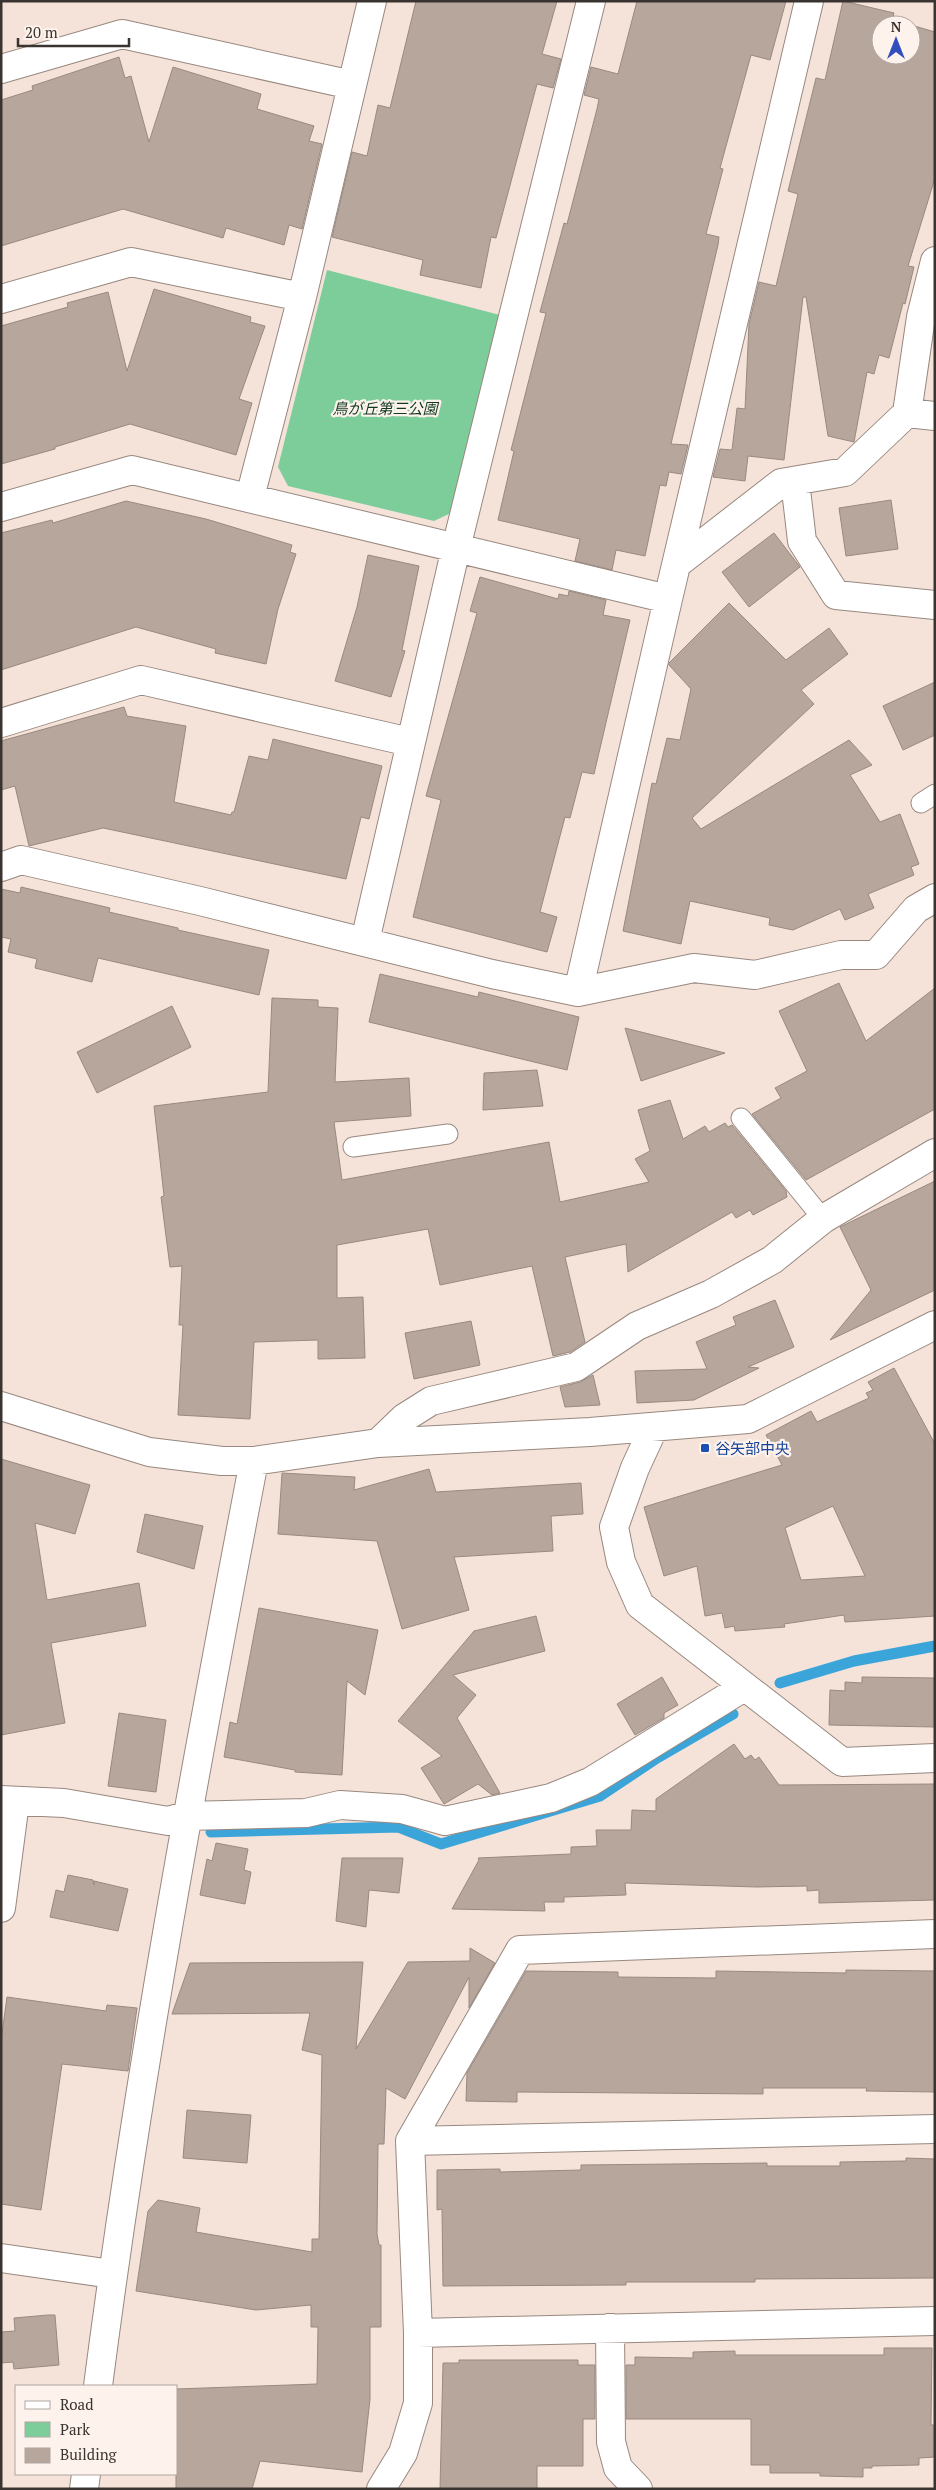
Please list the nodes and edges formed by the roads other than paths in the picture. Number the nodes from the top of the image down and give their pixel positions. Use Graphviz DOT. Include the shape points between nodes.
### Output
graph roads {
  1 [pos="372,1"];
  2 [pos="591,1"];
  3 [pos="809,1"];
  4 [pos="1,69"];
  5 [pos="352,85"];
  6 [pos="935,261"];
  7 [pos="302,297"];
  8 [pos="1,300"];
  9 [pos="907,413"];
  10 [pos="935,416"];
  11 [pos="795,481"];
  12 [pos="250,497"];
  13 [pos="1,507"];
  14 [pos="456,548"];
  15 [pos="678,563"];
  16 [pos="668,599"];
  17 [pos="935,605"];
  18 [pos="1,723"];
  19 [pos="410,742"];
  20 [pos="1,867"];
  21 [pos="935,898"];
  22 [pos="365,941"];
  23 [pos="578,992"];
  24 [pos="740,1118"];
  25 [pos="448,1134"];
  26 [pos="352,1147"];
  27 [pos="935,1153"];
  28 [pos="823,1219"];
  29 [pos="935,1325"];
  30 [pos="1,1406"];
  31 [pos="654,1427"];
  32 [pos="378,1443"];
  33 [pos="254,1461"];
  34 [pos="744,1687"];
  35 [pos="935,1758"];
  36 [pos="8,1801"];
  37 [pos="186,1816"];
  38 [pos="1,1908"];
  39 [pos="935,1934"];
  40 [pos="935,2129"];
  41 [pos="410,2141"];
  42 [pos="1,2258"];
  43 [pos="112,2274"];
  44 [pos="935,2320"];
  45 [pos="610,2328"];
  46 [pos="418,2333"];
  47 [pos="98,2385"];
  48 [pos="86,2475"];
  49 [pos="84,2489"];
  50 [pos="381,2489"];
  51 [pos="638,2489"];
  1 -- 5 [label="street"];
  2 -- 14 [label="street"];
  3 -- 15 [label="street"];
  4 -- 5 [label="street" via="122,34"];
  5 -- 7 [label="street"];
  6 -- 9 [label="street" via="921,317"];
  7 -- 8 [label="street" via="131,262"];
  7 -- 12 [label="street"];
  9 -- 10 [label="street"];
  9 -- 11 [label="street" via="845,472"];
  11 -- 15 [label="street" via="781,483"];
  11 -- 17 [label="street" via="802,541 836,595"];
  12 -- 13 [label="street" via="132,470"];
  12 -- 14 [label="street"];
  14 -- 16 [label="street"];
  14 -- 19 [label="street"];
  15 -- 16 [label="street"];
  16 -- 23 [label="street"];
  18 -- 19 [label="street" via="141,680"];
  19 -- 22 [label="street"];
  20 -- 22 [label="street" via="22,860"];
  21 -- 23 [label="street" via="916,908 876,955 841,955 755,975 694,968"];
  22 -- 23 [label="street" via="492,974"];
  24 -- 28 [label="lane"];
  25 -- 26 [label="lane"];
  27 -- 28 [label="street"];
  28 -- 32 [label="street" via="772,1260 711,1294 637,1326 576,1367 431,1402 404,1418"];
  29 -- 31 [label="street" via="748,1419"];
  30 -- 33 [label="street" via="149,1452 222,1461"];
  31 -- 32 [label="street"];
  31 -- 34 [label="street" via="614,1527 621,1562 640,1605"];
  32 -- 33 [label="street"];
  33 -- 37 [label="street"];
  34 -- 35 [label="street" via="842,1762"];
  34 -- 37 [label="street" via="590,1782 550,1798 445,1821 402,1809 340,1805 306,1813"];
  36 -- 37 [label="street" via="64,1803 168,1821"];
  36 -- 38 [label="street"];
  37 -- 43 [label="street"];
  39 -- 41 [label="street" via="520,1950"];
  40 -- 41 [label="street"];
  41 -- 46 [label="street"];
  42 -- 43 [label="street"];
  43 -- 47 [label="street"];
  44 -- 45 [label="street"];
  45 -- 46 [label="street"];
  45 -- 51 [label="street" via="611,2442 618,2468"];
  46 -- 50 [label="street" via="418,2404 403,2453"];
  48 -- 49 [label="street"];
}
